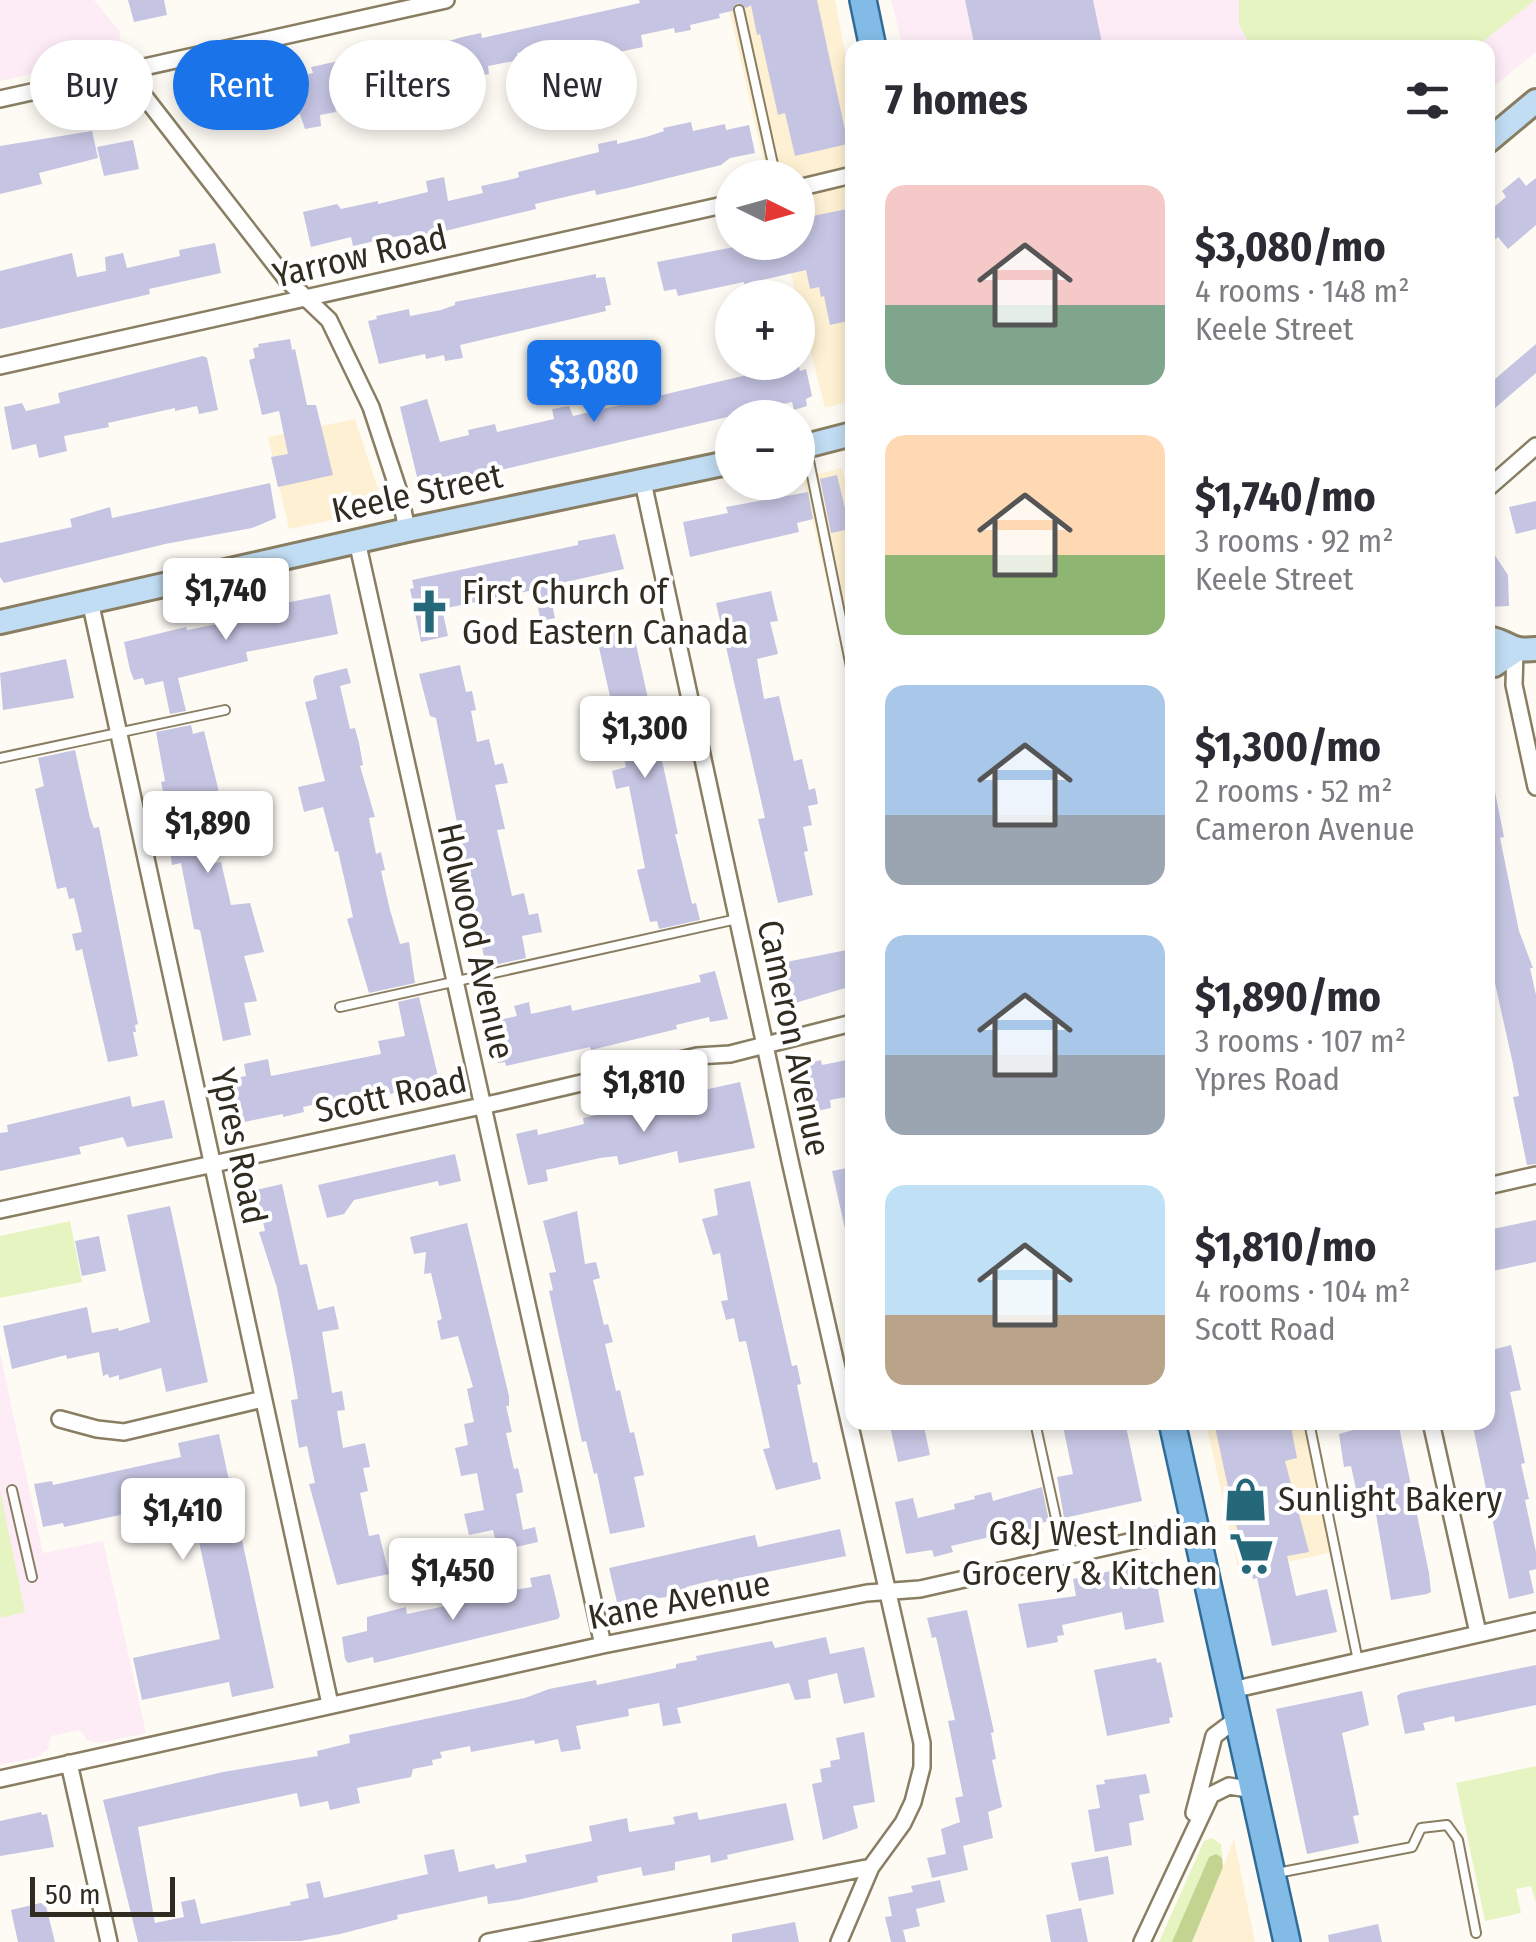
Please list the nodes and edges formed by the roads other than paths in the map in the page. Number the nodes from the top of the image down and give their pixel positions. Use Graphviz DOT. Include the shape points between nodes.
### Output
graph roads {
  1 [pos="446,0"];
  2 [pos="863,0"];
  3 [pos="740,10"];
  4 [pos="871,40"];
  5 [pos="153,66"];
  6 [pos="30,93"];
  7 [pos="0,100"];
  8 [pos="1536,102"];
  9 [pos="153,108"];
  10 [pos="1495,135"];
  11 [pos="772,160"];
  12 [pos="845,177"];
  13 [pos="815,184"];
  14 [pos="715,207"];
  15 [pos="308,298"];
  16 [pos="0,366"];
  17 [pos="845,436"];
  18 [pos="815,444"];
  19 [pos="1536,446"];
  20 [pos="715,466"];
  21 [pos="644,482"];
  22 [pos="1495,482"];
  23 [pos="814,500"];
  24 [pos="407,530"];
  25 [pos="357,542"];
  26 [pos="90,601"];
  27 [pos="0,622"];
  28 [pos="1495,639"];
  29 [pos="845,640"];
  30 [pos="1526,650"];
  31 [pos="1495,664"];
  32 [pos="225,710"];
  33 [pos="119,733"];
  34 [pos="0,758"];
  35 [pos="1536,787"];
  36 [pos="738,919"];
  37 [pos="455,982"];
  38 [pos="340,1007"];
  39 [pos="845,1025"];
  40 [pos="767,1044"];
  41 [pos="481,1106"];
  42 [pos="213,1165"];
  43 [pos="1536,1176"];
  44 [pos="1495,1185"];
  45 [pos="0,1210"];
  46 [pos="845,1396"];
  47 [pos="263,1399"];
  48 [pos="60,1419"];
  49 [pos="853,1430"];
  50 [pos="1037,1430"];
  51 [pos="1174,1430"];
  52 [pos="1311,1430"];
  53 [pos="1434,1430"];
  54 [pos="12,1490"];
  55 [pos="1195,1527"];
  56 [pos="1064,1557"];
  57 [pos="32,1578"];
  58 [pos="888,1590"];
  59 [pos="1536,1622"];
  60 [pos="1478,1633"];
  61 [pos="603,1645"];
  62 [pos="1358,1661"];
  63 [pos="1232,1690"];
  64 [pos="330,1704"];
  65 [pos="1238,1718"];
  66 [pos="70,1763"];
  67 [pos="0,1779"];
  68 [pos="1254,1790"];
  69 [pos="1190,1835"];
  70 [pos="871,1867"];
  71 [pos="1272,1874"];
  72 [pos="1476,1933"];
  73 [pos="109,1942"];
  74 [pos="488,1942"];
  75 [pos="839,1942"];
  76 [pos="1142,1942"];
  77 [pos="1288,1942"];
  1 -- 5 [label="street"];
  2 -- 4 [label="main road"];
  3 -- 11 [label="lane"];
  6 -- 7 [label="street"];
  8 -- 10 [label="main road"];
  9 -- 15 [label="street" via="286,280"];
  12 -- 13 [label="street"];
  14 -- 15 [label="street, Yarrow Road"];
  15 -- 16 [label="street, Yarrow Road"];
  15 -- 24 [label="street" via="329,320 371,407"];
  17 -- 18 [label="main road"];
  19 -- 22 [label="street"];
  20 -- 21 [label="main road, Keele Street"];
  21 -- 24 [label="main road, Keele Street"];
  21 -- 36 [label="street, Cameron Avenue"];
  23 -- 29 [label="lane"];
  24 -- 25 [label="main road, Keele Street"];
  25 -- 26 [label="main road, Keele Street"];
  25 -- 37 [label="street, Holwood Avenue"];
  26 -- 27 [label="main road, Keele Street"];
  26 -- 33 [label="street, Ypres Road"];
  28 -- 30 [label="main road"];
  30 -- 31 [label="main road"];
  30 -- 35 [label="street" via="1514,685"];
  32 -- 33 [label="lane"];
  33 -- 34 [label="lane"];
  33 -- 42 [label="street, Ypres Road"];
  36 -- 37 [label="lane"];
  36 -- 40 [label="street, Cameron Avenue"];
  37 -- 38 [label="lane"];
  37 -- 41 [label="street, Holwood Avenue"];
  39 -- 40 [label="street, Scott Road"];
  40 -- 41 [label="street, Scott Road"];
  40 -- 46 [label="street, Cameron Avenue"];
  41 -- 42 [label="street, Scott Road"];
  41 -- 61 [label="street, Holwood Avenue"];
  42 -- 45 [label="street, Scott Road"];
  42 -- 47 [label="street, Ypres Road"];
  43 -- 44 [label="street"];
  47 -- 48 [label="street" via="124,1432"];
  47 -- 64 [label="street, Ypres Road"];
  49 -- 58 [label="street, Cameron Avenue"];
  50 -- 56 [label="lane"];
  51 -- 55 [label="main road"];
  52 -- 62 [label="lane"];
  53 -- 60 [label="street"];
  54 -- 57 [label="lane"];
  55 -- 56 [label="street, Kane Avenue"];
  55 -- 63 [label="main road"];
  56 -- 58 [label="street, Kane Avenue"];
  58 -- 61 [label="street, Kane Avenue"];
  58 -- 70 [label="street, Cameron Avenue" via="922,1766 904,1823"];
  59 -- 60 [label="street"];
  60 -- 62 [label="street"];
  61 -- 64 [label="street, Kane Avenue"];
  62 -- 63 [label="street"];
  63 -- 65 [label="main road"];
  64 -- 66 [label="street, Kane Avenue"];
  65 -- 68 [label="main road"];
  65 -- 69 [label="street" via="1214,1736"];
  66 -- 67 [label="street, Kane Avenue"];
  66 -- 73 [label="street"];
  68 -- 69 [label="street" via="1230,1786 1211,1795"];
  68 -- 71 [label="main road"];
  69 -- 76 [label="street"];
  70 -- 74 [label="street"];
  70 -- 75 [label="street, Cameron Avenue"];
  71 -- 72 [label="lane" via="1412,1846 1421,1828 1447,1825 1458,1840"];
  71 -- 77 [label="main road"];
}
